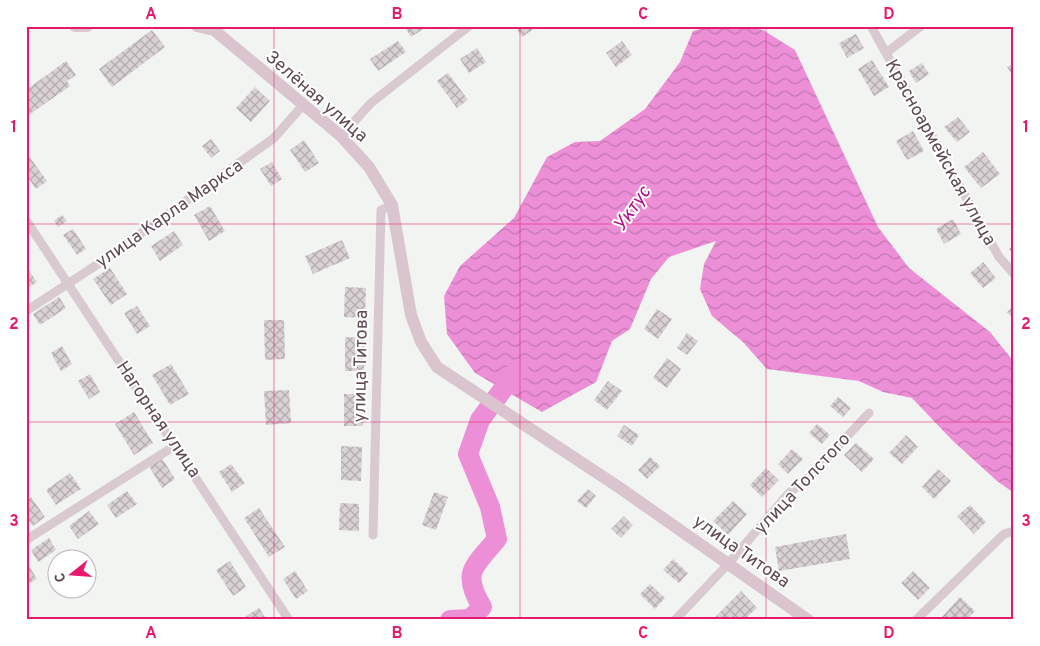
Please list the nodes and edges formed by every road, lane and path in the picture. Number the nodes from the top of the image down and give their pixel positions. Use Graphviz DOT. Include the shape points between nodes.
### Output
graph roads {
  1 [pos="75,26"];
  2 [pos="87,26"];
  3 [pos="197,26"];
  4 [pos="469,26"];
  5 [pos="871,26"];
  6 [pos="921,26"];
  7 [pos="212,28"];
  8 [pos="886,53"];
  9 [pos="303,105"];
  10 [pos="341,136"];
  11 [pos="392,205"];
  12 [pos="26,220"];
  13 [pos="1014,274"];
  14 [pos="69,283"];
  15 [pos="26,311"];
  16 [pos="437,367"];
  17 [pos="869,413"];
  18 [pos="176,445"];
  19 [pos="1014,531"];
  20 [pos="373,535"];
  21 [pos="26,540"];
  22 [pos="729,563"];
  23 [pos="289,620"];
  24 [pos="675,620"];
  25 [pos="808,620"];
  26 [pos="916,620"];
  1 -- 2 [label="street"];
  3 -- 7 [label="street"];
  4 -- 10 [label="street" via="371,103"];
  5 -- 8 [label="street, Красноармейская улица"];
  6 -- 8 [label="street"];
  7 -- 9 [label="street, Зелёная улица"];
  8 -- 13 [label="street, Красноармейская улица" via="999,257"];
  9 -- 10 [label="street, Зелёная улица"];
  9 -- 14 [label="street, улица Карла Маркса" via="274,138"];
  10 -- 11 [label="street, Зелёная улица" via="369,167"];
  11 -- 16 [label="street, Зелёная улица" via="411,315 420,342"];
  11 -- 20 [label="street, улица Титова" via="381,210"];
  12 -- 14 [label="street, Нагорная улица"];
  14 -- 15 [label="street, улица Карла Маркса"];
  14 -- 18 [label="street, Нагорная улица"];
  16 -- 22 [label="street, улица Титова"];
  17 -- 22 [label="street, улица Толстого" via="810,476 789,493"];
  18 -- 21 [label="street"];
  18 -- 23 [label="street, Нагорная улица"];
  19 -- 26 [label="street" via="1004,534"];
  22 -- 24 [label="street, улица Толстого"];
  22 -- 25 [label="street, улица Титова"];
}
